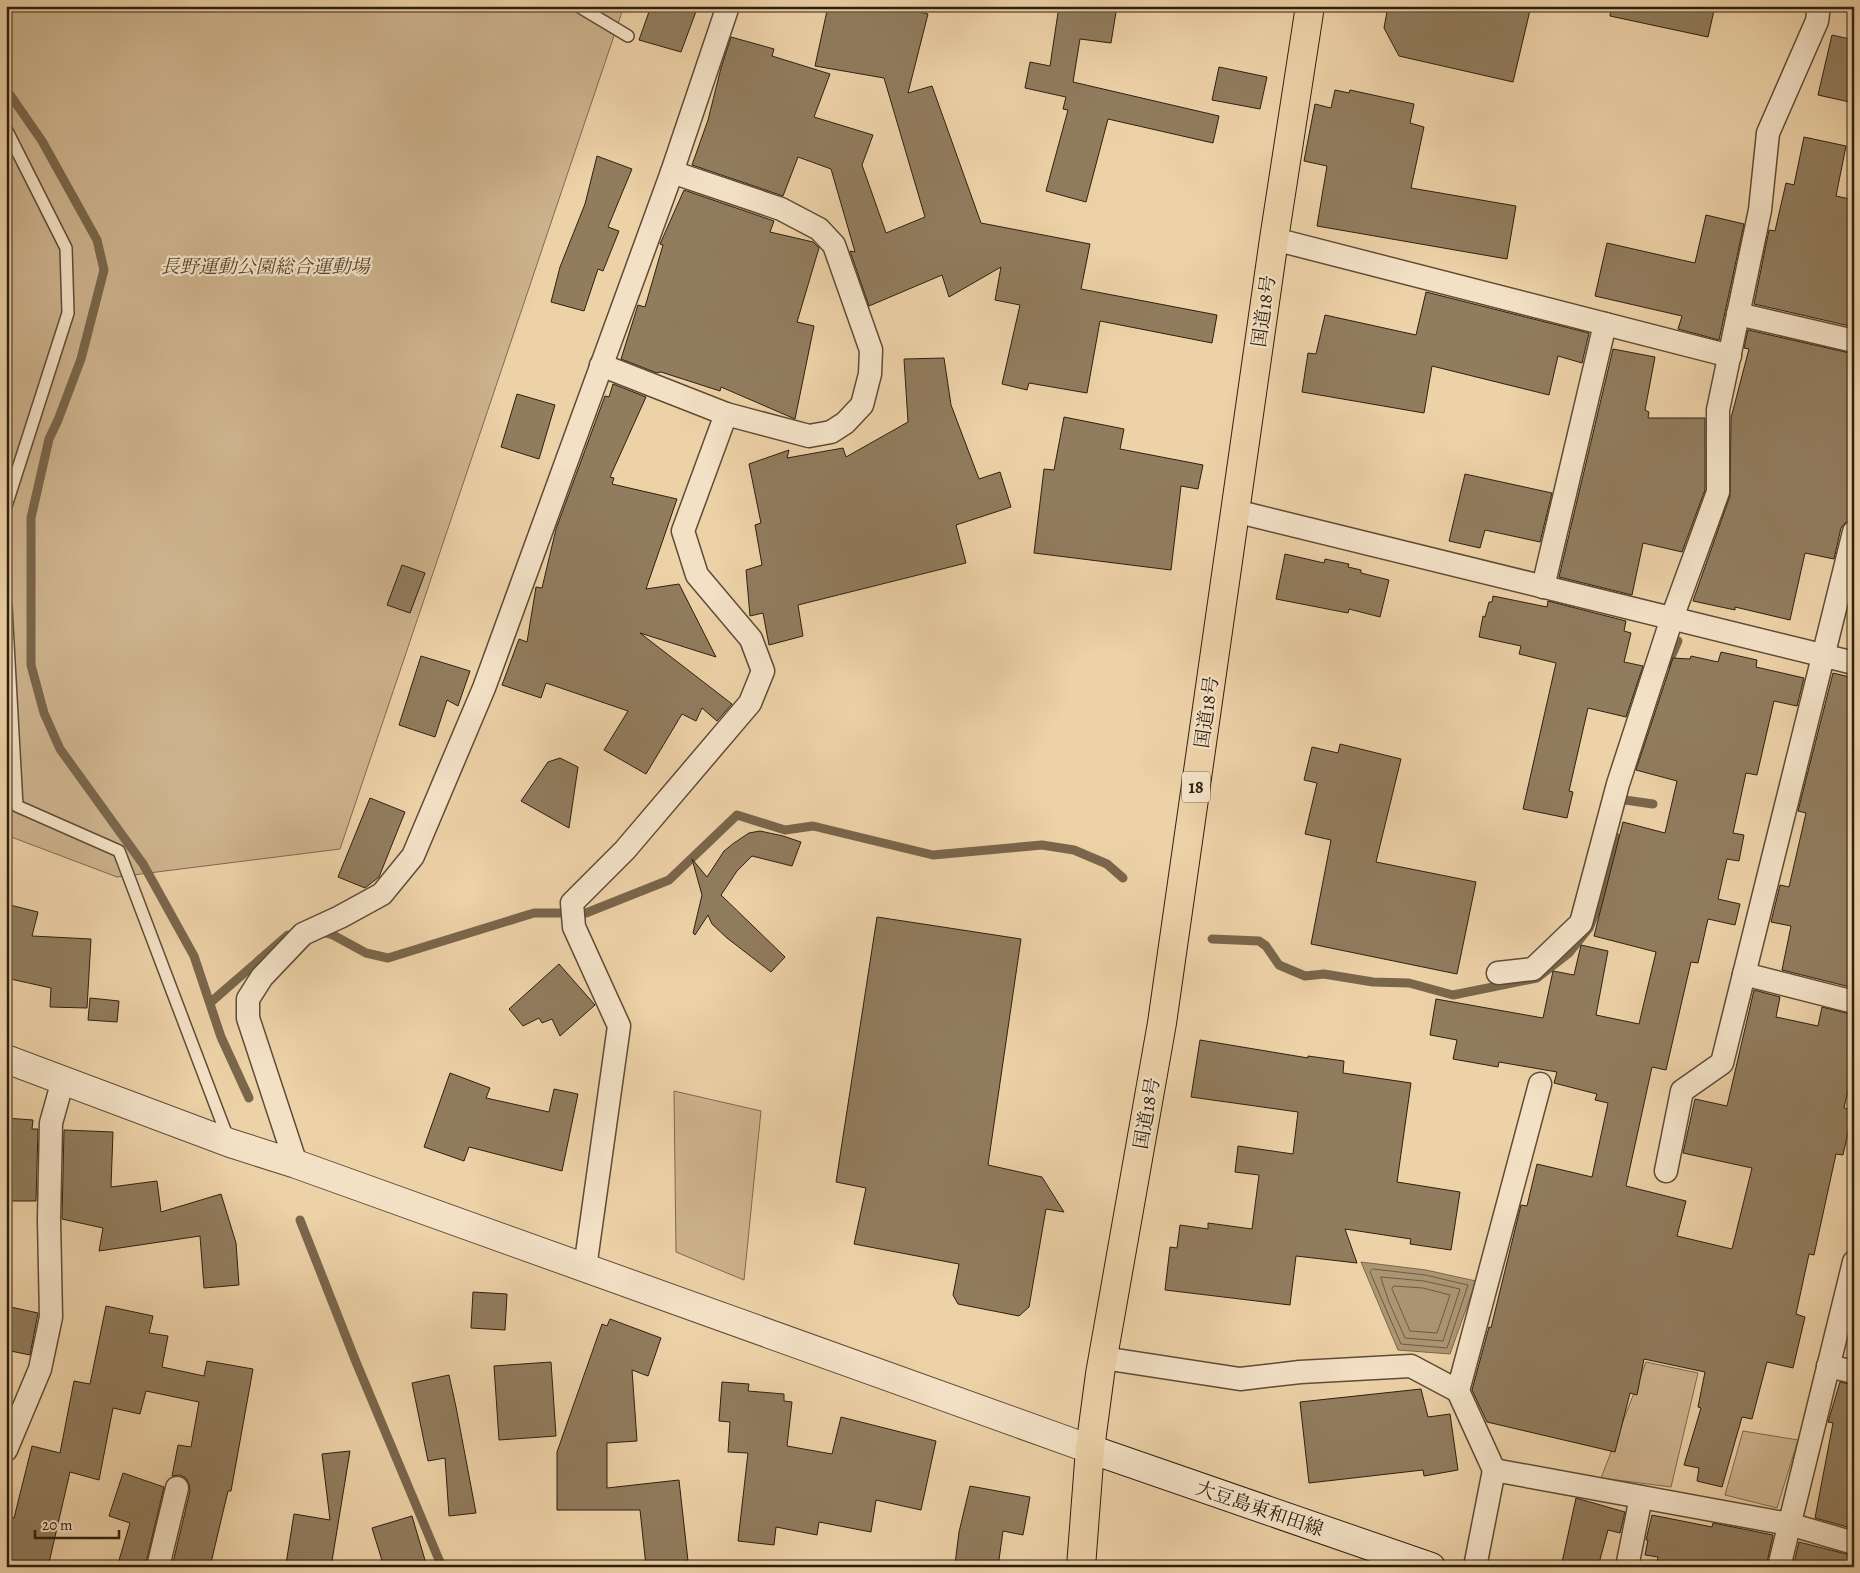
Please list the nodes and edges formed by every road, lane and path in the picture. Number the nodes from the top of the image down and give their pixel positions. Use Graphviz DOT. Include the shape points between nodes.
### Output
graph roads {
  1 [pos="578,6"];
  2 [pos="728,6"];
  3 [pos="1310,6"];
  4 [pos="1819,6"];
  5 [pos="628,36"];
  6 [pos="6,129"];
  7 [pos="672,172"];
  8 [pos="1274,239"];
  9 [pos="1738,314"];
  10 [pos="1605,324"];
  11 [pos="1854,341"];
  12 [pos="1730,356"];
  13 [pos="602,365"];
  14 [pos="726,414"];
  15 [pos="6,506"];
  16 [pos="1234,511"];
  17 [pos="1854,532"];
  18 [pos="1543,586"];
  19 [pos="6,606"];
  20 [pos="1672,618"];
  21 [pos="1824,656"];
  22 [pos="1854,663"];
  23 [pos="1498,973"];
  24 [pos="1744,974"];
  25 [pos="1854,1002"];
  26 [pos="6,1059"];
  27 [pos="63,1080"];
  28 [pos="1540,1084"];
  29 [pos="230,1143"];
  30 [pos="296,1164"];
  31 [pos="1666,1171"];
  32 [pos="1854,1262"];
  33 [pos="584,1268"];
  34 [pos="1103,1358"];
  35 [pos="1828,1366"];
  36 [pos="1854,1372"];
  37 [pos="1458,1391"];
  38 [pos="1090,1449"];
  39 [pos="6,1450"];
  40 [pos="1494,1470"];
  41 [pos="176,1488"];
  42 [pos="1641,1497"];
  43 [pos="1789,1524"];
  44 [pos="1854,1543"];
  45 [pos="158,1567"];
  46 [pos="1082,1567"];
  47 [pos="1430,1567"];
  48 [pos="1475,1567"];
  49 [pos="1627,1567"];
  50 [pos="1779,1567"];
  1 -- 5 [label="lane"];
  2 -- 7 [label="street"];
  3 -- 8 [label="highway, 国道18号 / 18"];
  4 -- 9 [label="street" via="1817,21 1768,133 1760,210"];
  6 -- 15 [label="lane" via="66,248 68,313"];
  7 -- 13 [label="street"];
  7 -- 14 [label="street" via="781,209 819,228 834,245 871,350 870,374 862,404 845,423 831,432 809,436"];
  8 -- 10 [label="street"];
  8 -- 16 [label="highway, 国道18号 / 18"];
  9 -- 11 [label="street"];
  9 -- 12 [label="street"];
  10 -- 12 [label="street"];
  10 -- 18 [label="street"];
  12 -- 20 [label="street" via="1718,410 1718,492"];
  13 -- 14 [label="street"];
  13 -- 30 [label="street" via="484,688 413,856 382,894 303,934 262,977 248,999 248,1018"];
  14 -- 33 [label="street" via="683,531 697,575 751,639 763,671 750,703 625,850 572,903 574,927 619,1026"];
  16 -- 18 [label="street"];
  16 -- 34 [label="highway, 国道18号 / 18" via="1162,1023"];
  17 -- 21 [label="street"];
  18 -- 20 [label="street"];
  19 -- 29 [label="lane" via="17,806 119,851"];
  20 -- 21 [label="street"];
  20 -- 23 [label="street" via="1618,784 1581,923 1533,968"];
  21 -- 22 [label="street"];
  21 -- 24 [label="street"];
  24 -- 25 [label="street"];
  24 -- 31 [label="street" via="1722,1062 1682,1091"];
  26 -- 27 [label="street, 大豆島東和田線"];
  27 -- 29 [label="street, 大豆島東和田線"];
  27 -- 39 [label="street" via="51,1123 48,1220 51,1316 40,1369"];
  28 -- 37 [label="street"];
  29 -- 30 [label="street, 大豆島東和田線"];
  30 -- 33 [label="street, 大豆島東和田線"];
  32 -- 35 [label="street"];
  33 -- 38 [label="street, 大豆島東和田線"];
  34 -- 37 [label="street" via="1240,1379 1411,1366"];
  34 -- 38 [label="highway, 国道18号 / 18"];
  35 -- 36 [label="street"];
  35 -- 43 [label="street"];
  37 -- 40 [label="street"];
  38 -- 46 [label="highway, 国道18号 / 18"];
  38 -- 47 [label="street, 大豆島東和田線"];
  40 -- 42 [label="street"];
  40 -- 48 [label="street"];
  41 -- 45 [label="street"];
  42 -- 43 [label="street"];
  42 -- 49 [label="street"];
  43 -- 44 [label="street"];
  43 -- 50 [label="street"];
}
